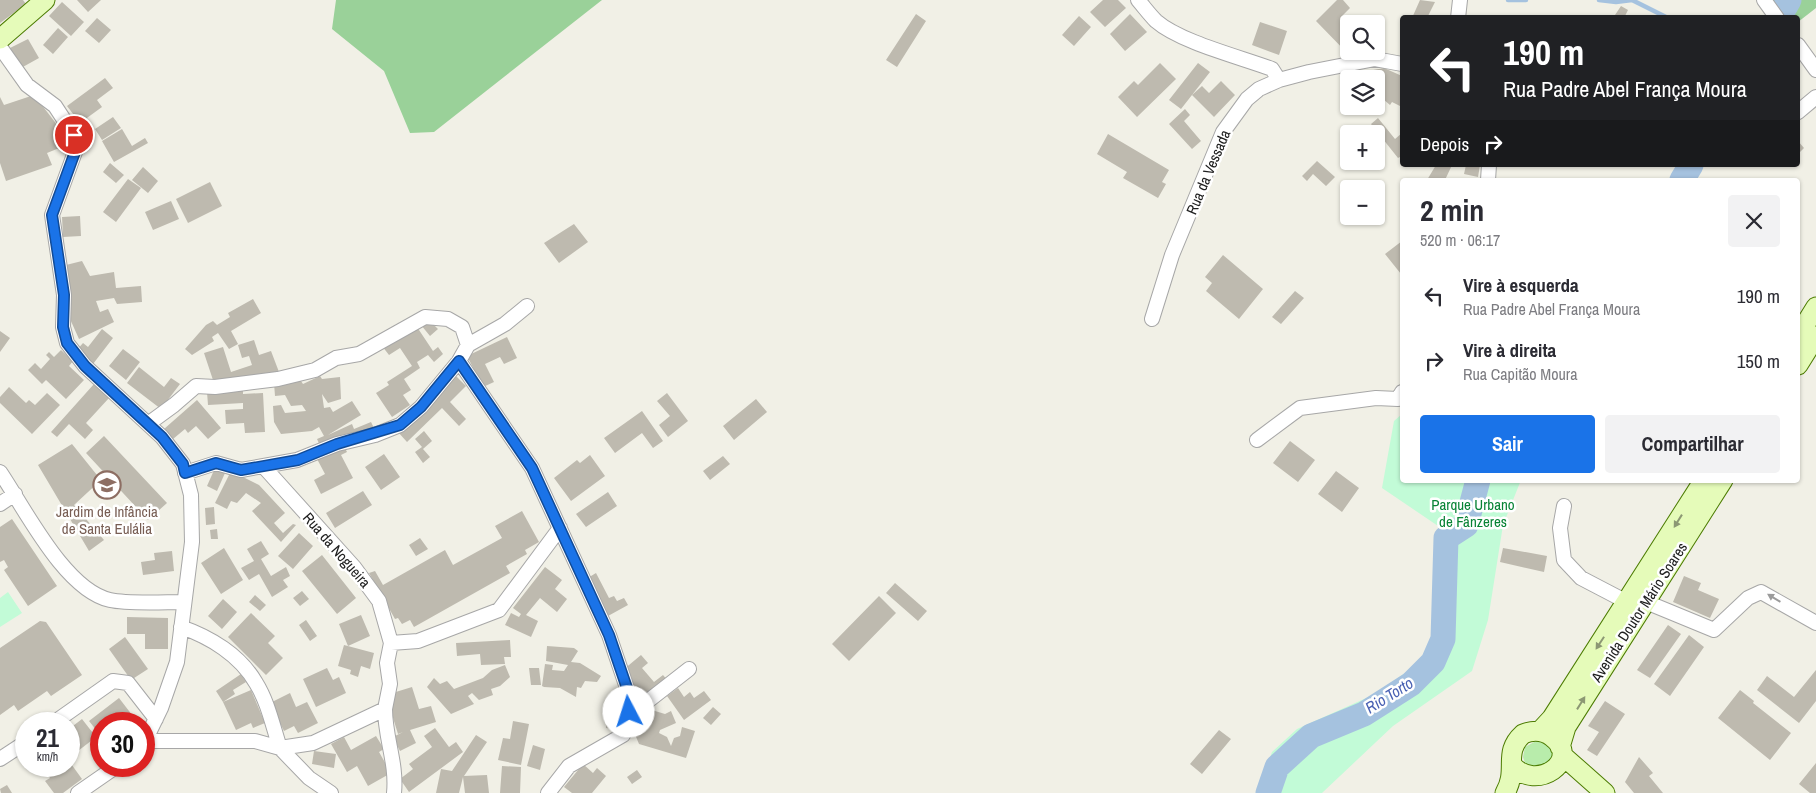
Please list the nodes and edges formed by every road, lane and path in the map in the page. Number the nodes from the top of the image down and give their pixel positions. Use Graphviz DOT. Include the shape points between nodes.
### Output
graph roads {
  1 [pos="45,0"];
  2 [pos="1138,0"];
  3 [pos="1460,0"];
  4 [pos="1764,0"];
  5 [pos="1458,15"];
  6 [pos="1775,15"];
  7 [pos="4,30"];
  8 [pos="0,47"];
  9 [pos="1800,48"];
  10 [pos="1400,64"];
  11 [pos="1816,70"];
  12 [pos="1279,80"];
  13 [pos="1816,97"];
  14 [pos="1800,110"];
  15 [pos="526,306"];
  16 [pos="1816,307"];
  17 [pos="1152,319"];
  18 [pos="1800,333"];
  19 [pos="1816,336"];
  20 [pos="468,345"];
  21 [pos="459,361"];
  22 [pos="1800,361"];
  23 [pos="1400,396"];
  24 [pos="148,424"];
  25 [pos="1257,440"];
  26 [pos="264,467"];
  27 [pos="0,472"];
  28 [pos="185,473"];
  29 [pos="1702,483"];
  30 [pos="1721,483"];
  31 [pos="15,494"];
  32 [pos="0,504"];
  33 [pos="1564,506"];
  34 [pos="560,528"];
  35 [pos="183,602"];
  36 [pos="1627,602"];
  37 [pos="1646,602"];
  38 [pos="1816,623"];
  39 [pos="180,627"];
  40 [pos="391,643"];
  41 [pos="689,669"];
  42 [pos="386,709"];
  43 [pos="69,712"];
  44 [pos="629,712"];
  45 [pos="156,719"];
  46 [pos="1540,731"];
  47 [pos="155,742"];
  48 [pos="280,748"];
  49 [pos="15,750"];
  50 [pos="1561,751"];
  51 [pos="0,760"];
  52 [pos="1512,765"];
  53 [pos="101,777"];
  54 [pos="1590,779"];
  55 [pos="1538,784"];
  56 [pos="78,793"];
  57 [pos="331,793"];
  58 [pos="394,793"];
  59 [pos="548,793"];
  60 [pos="1505,793"];
  61 [pos="1605,793"];
  1 -- 7 [label="main road"];
  2 -- 12 [label="street" via="1156,21 1171,31 1272,69"];
  3 -- 5 [label="street"];
  4 -- 6 [label="street"];
  8 -- 24 [label="street" via="27,85 54,106 74,135 75,152 52,215 64,295 63,327 67,343 85,366"];
  9 -- 11 [label="street"];
  10 -- 12 [label="street, Rua da Vessada" via="1375,59"];
  12 -- 17 [label="street, Rua da Vessada" via="1247,99 1223,132 1172,255"];
  13 -- 14 [label="street"];
  15 -- 20 [label="street" via="505,324"];
  16 -- 18 [label="main road"];
  19 -- 22 [label="main road"];
  20 -- 21 [label="street"];
  20 -- 24 [label="street" via="462,327 448,319 426,317 359,354 336,358 315,370 278,379 215,387 196,386"];
  21 -- 26 [label="street" via="421,407 400,425 298,460"];
  21 -- 34 [label="street" via="532,468"];
  23 -- 25 [label="street" via="1398,399 1376,398 1300,408"];
  24 -- 28 [label="street" via="183,464"];
  26 -- 28 [label="street" via="241,470 216,463"];
  26 -- 40 [label="street, Rua da Nogueira" via="354,567 374,594"];
  27 -- 31 [label="street"];
  28 -- 35 [label="street" via="191,495 192,542"];
  29 -- 36 [label="main road, Avenida Doutor Mário Soares, one-way"];
  30 -- 37 [label="main road, Avenida Doutor Mário Soares"];
  31 -- 32 [label="street"];
  31 -- 35 [label="street" via="61,564 82,587 110,600"];
  33 -- 36 [label="street" via="1560,528 1564,560 1581,578"];
  34 -- 40 [label="street" via="499,610 418,641"];
  34 -- 44 [label="street" via="609,635 628,691"];
  35 -- 39 [label="street"];
  36 -- 46 [label="main road, Avenida Doutor Mário Soares, one-way" via="1552,718"];
  38 -- 37 [label="street, one-way" via="1761,592 1748,598 1714,630"];
  50 -- 37 [label="main road, Avenida Doutor Mário Soares, one-way" via="1566,727"];
  39 -- 45 [label="street" via="177,662"];
  39 -- 48 [label="street" via="208,638 224,649 256,682"];
  40 -- 42 [label="street, Rua da Nogueira"];
  41 -- 44 [label="street" via="648,702"];
  42 -- 48 [label="street" via="313,743"];
  42 -- 58 [label="street, Rua da Nogueira" via="385,720 396,774"];
  43 -- 45 [label="street" via="113,681 128,683"];
  44 -- 59 [label="street" via="629,723 623,735 569,766"];
  46 -- 50 [label="main road" via="1556,739"];
  46 -- 52 [label="main road, Avenida Doutor Mário Soares" via="1531,731 1517,740 1511,757"];
  47 -- 48 [label="street" via="255,741"];
  48 -- 57 [label="street" via="309,778"];
  49 -- 51 [label="street"];
  50 -- 54 [label="main road"];
  50 -- 55 [label="main road, Avenida Doutor Mário Soares" via="1561,763"];
  52 -- 55 [label="main road" via="1523,778"];
  52 -- 60 [label="main road, Avenida Doutor Mário Soares" via="1513,775"];
  53 -- 56 [label="street"];
  54 -- 55 [label="main road" via="1570,772"];
  54 -- 61 [label="main road"];
}
